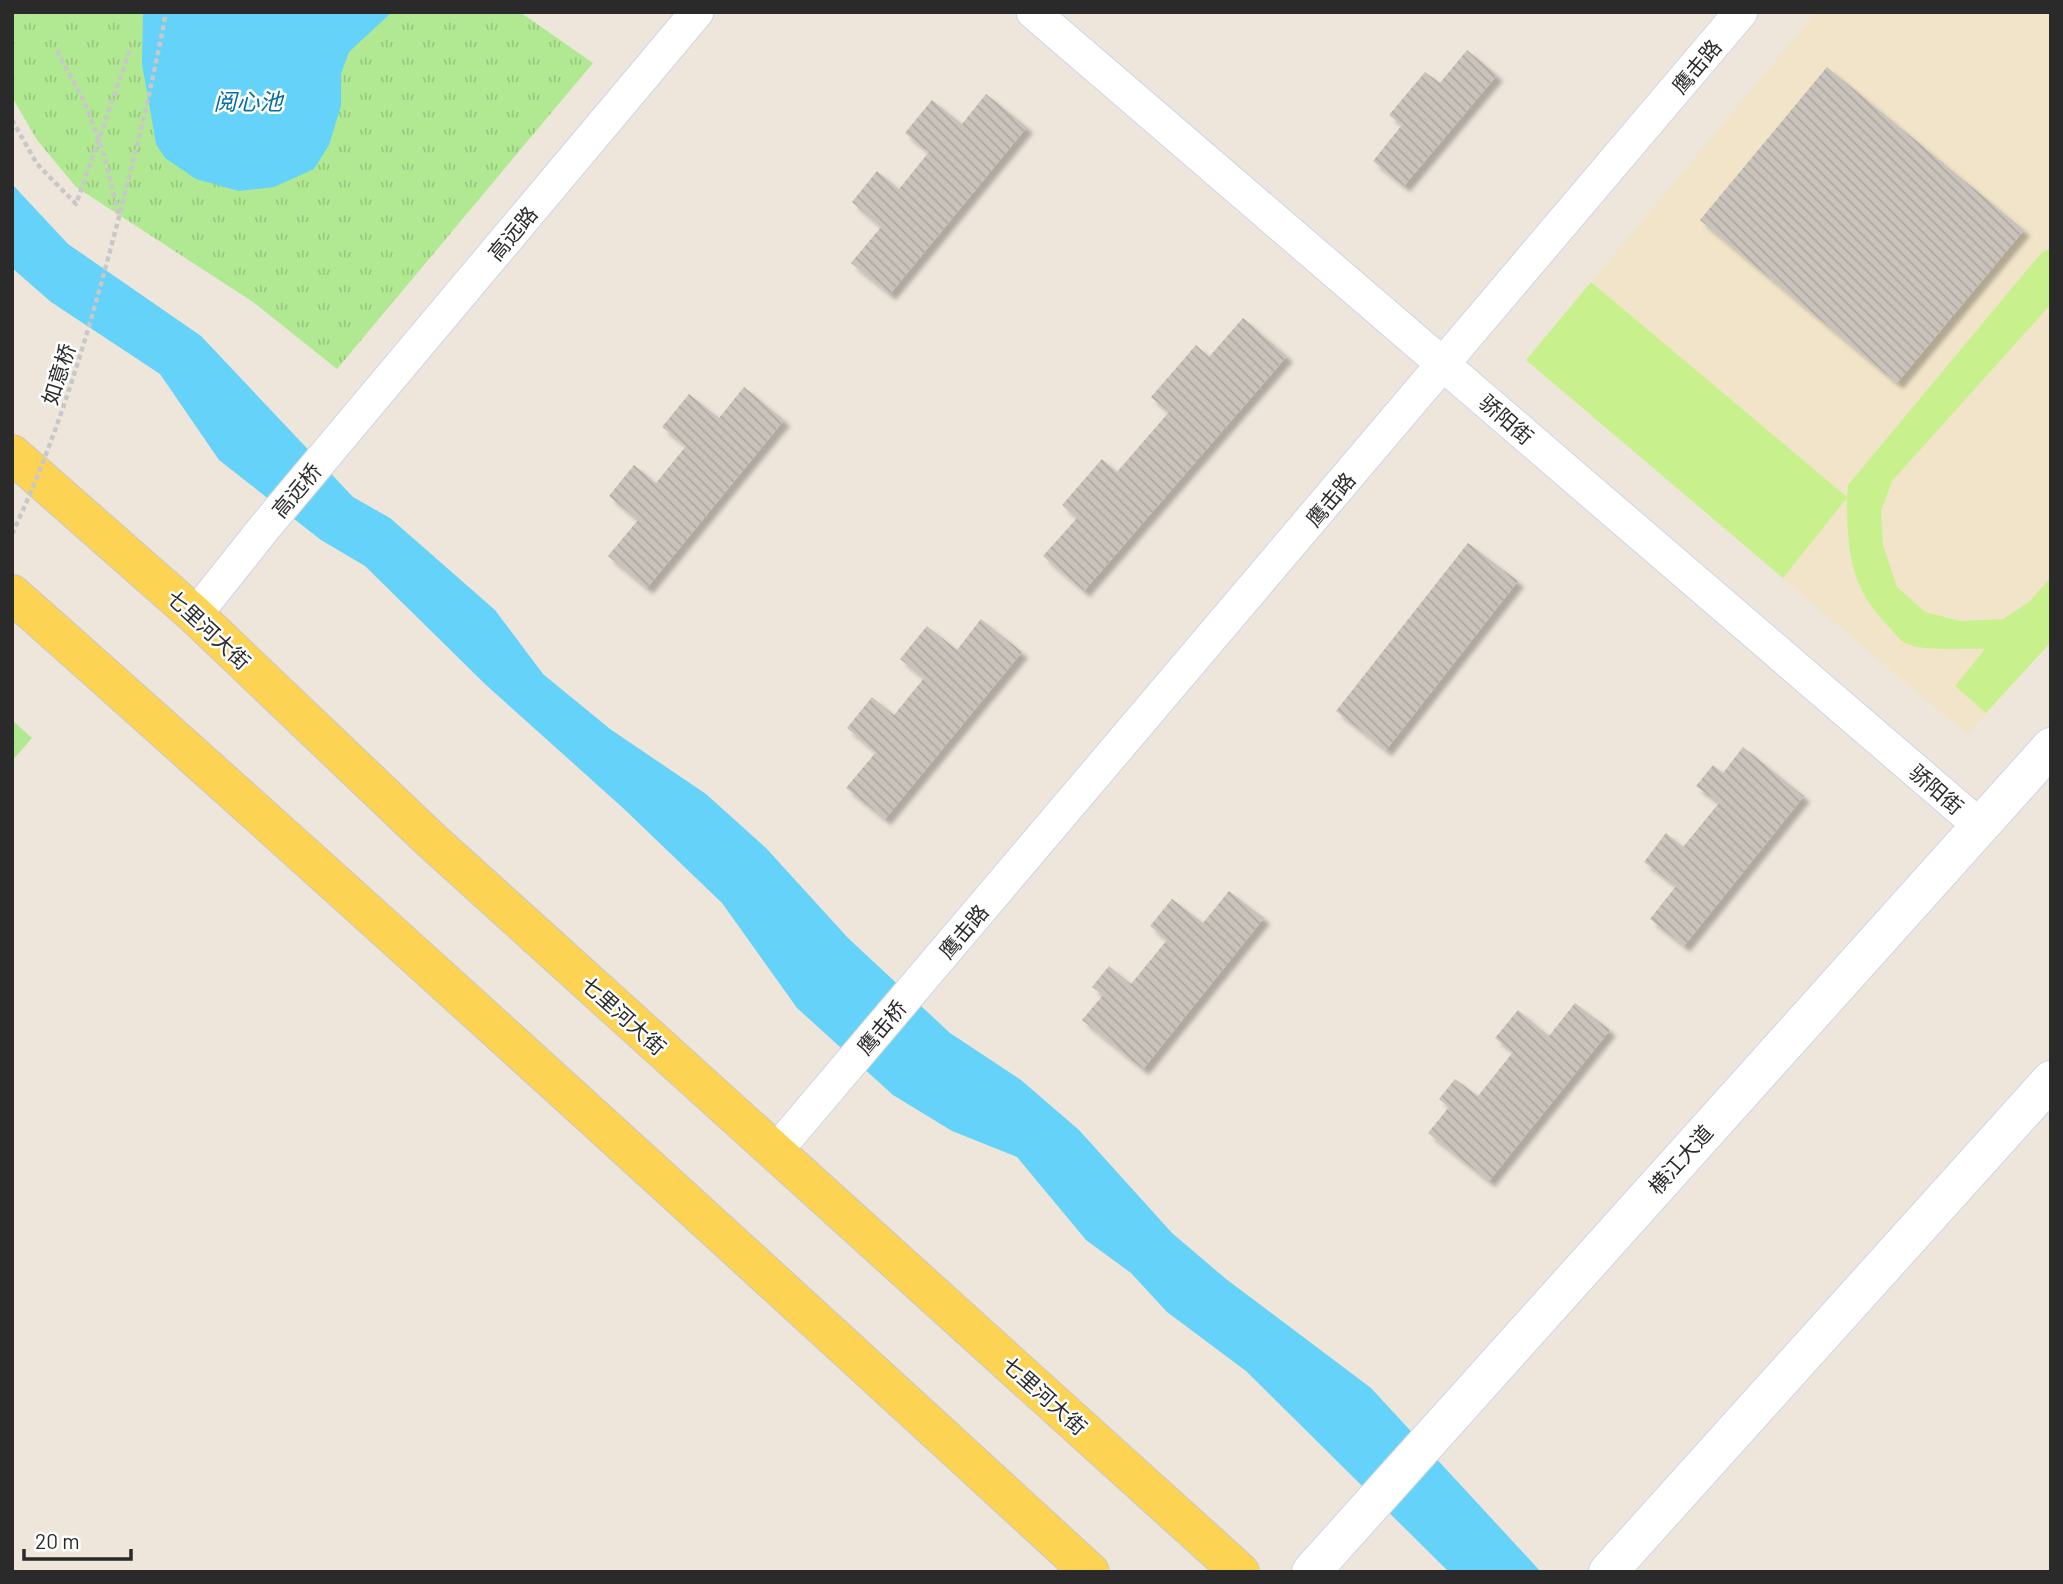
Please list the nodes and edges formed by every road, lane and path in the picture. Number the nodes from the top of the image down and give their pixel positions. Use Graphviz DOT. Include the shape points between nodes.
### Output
graph roads {
  1 [pos="166,12"];
  2 [pos="697,12"];
  3 [pos="1033,12"];
  4 [pos="1741,12"];
  5 [pos="131,47"];
  6 [pos="57,51"];
  7 [pos="12,120"];
  8 [pos="119,218"];
  9 [pos="1443,365"];
  10 [pos="327,453"];
  11 [pos="12,454"];
  12 [pos="12,534"];
  13 [pos="12,594"];
  14 [pos="195,615"];
  15 [pos="2051,747"];
  16 [pos="1980,826"];
  17 [pos="917,985"];
  18 [pos="2051,1080"];
  19 [pos="775,1152"];
  20 [pos="1323,1558"];
  21 [pos="1090,1572"];
  22 [pos="1240,1572"];
  23 [pos="1608,1572"];
  1 -- 8 [label="path, 如意桥, bridge"];
  2 -- 10 [label="street, 高远路"];
  3 -- 9 [label="street, 骄阳街"];
  4 -- 9 [label="street, 鹰击路"];
  5 -- 7 [label="path" via="76,204 37,164"];
  6 -- 8 [label="path, 如意桥, bridge" via="84,101 103,151"];
  8 -- 12 [label="path, 如意桥, bridge" via="56,432"];
  9 -- 16 [label="street, 骄阳街"];
  9 -- 17 [label="street, 鹰击路"];
  10 -- 14 [label="street, 高远桥"];
  11 -- 14 [label="main road, 七里河大街"];
  13 -- 21 [label="main road"];
  14 -- 19 [label="main road, 七里河大街" via="432,841"];
  15 -- 16 [label="main road, 横江大道"];
  16 -- 20 [label="main road, 横江大道"];
  17 -- 19 [label="street, 鹰击桥"];
  18 -- 23 [label="main road"];
  19 -- 22 [label="main road, 七里河大街"];
}
